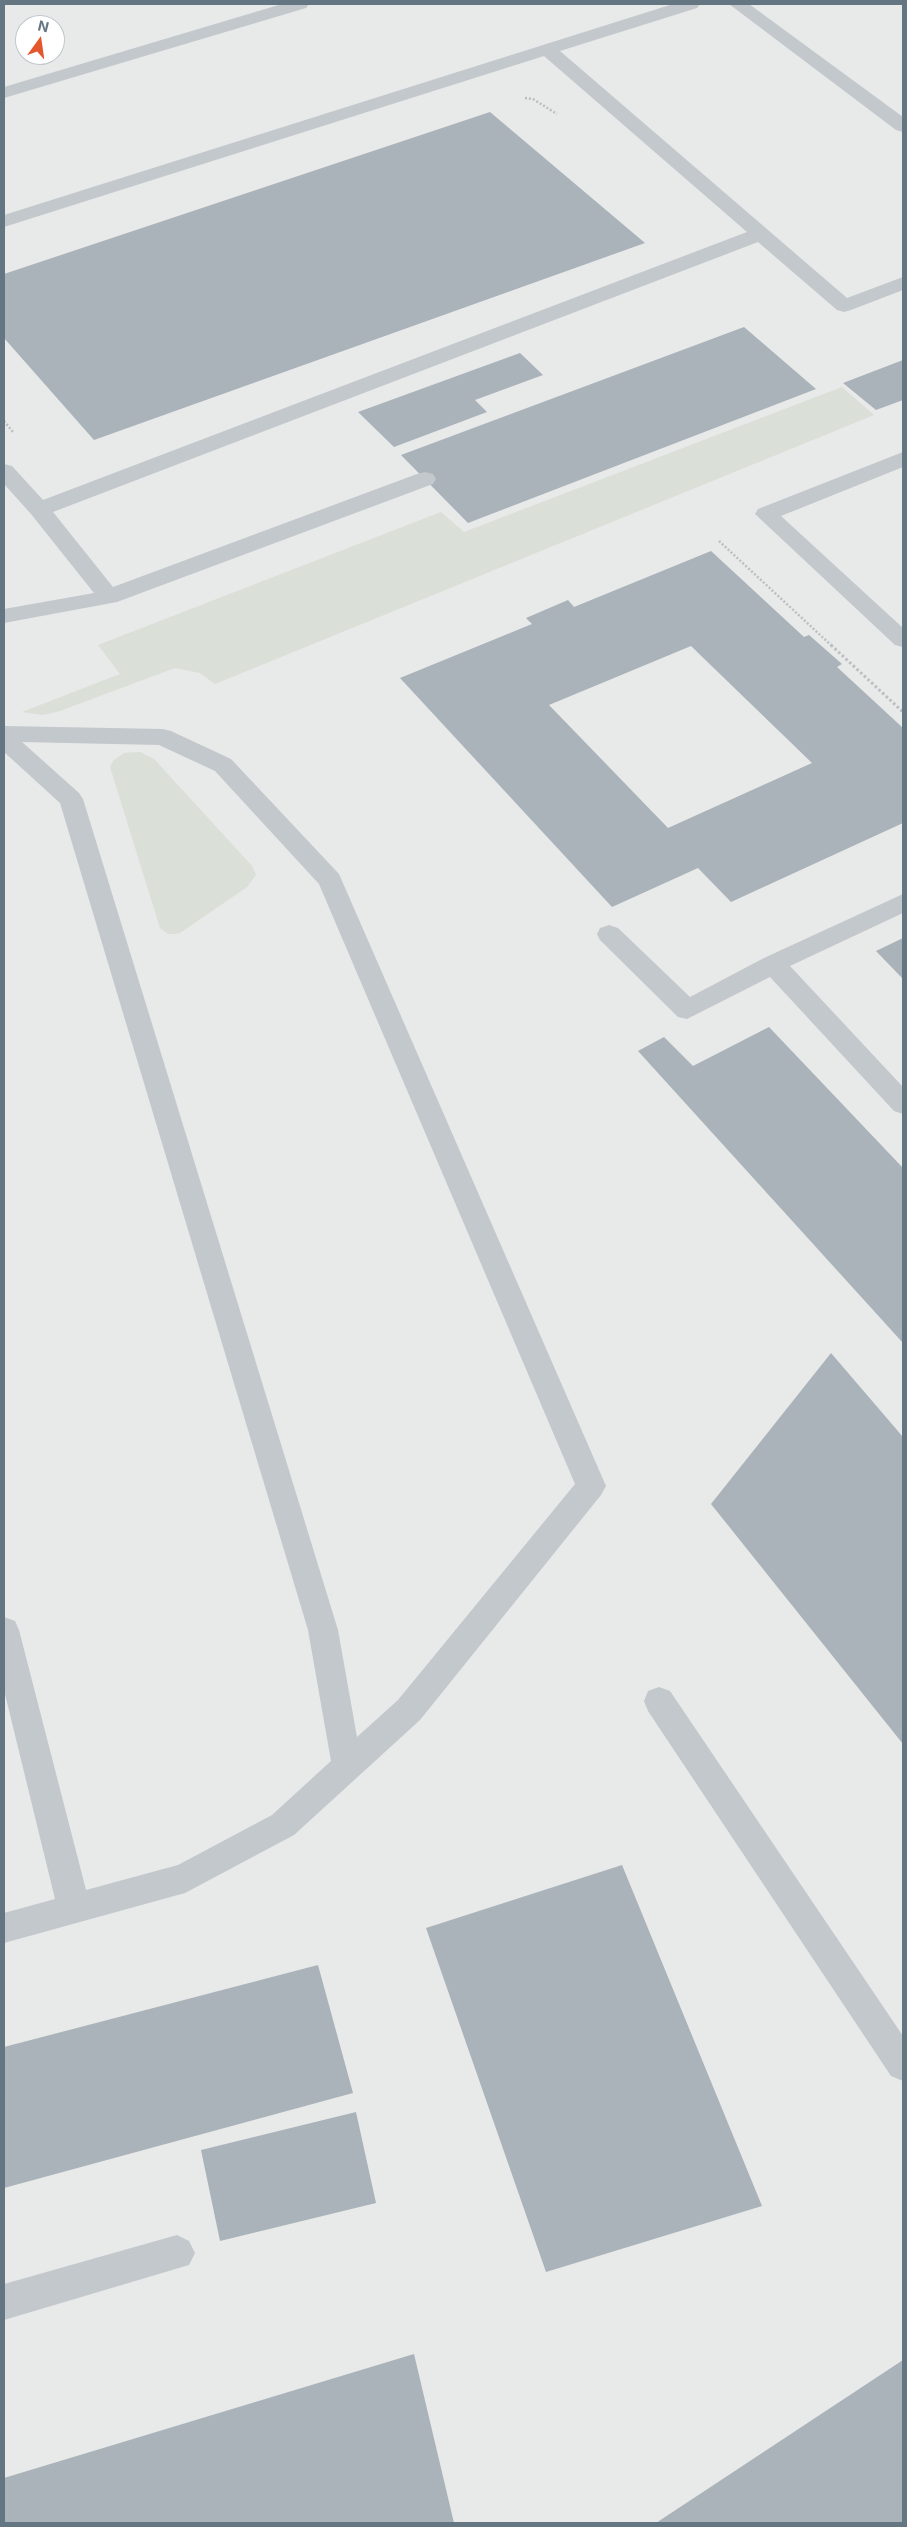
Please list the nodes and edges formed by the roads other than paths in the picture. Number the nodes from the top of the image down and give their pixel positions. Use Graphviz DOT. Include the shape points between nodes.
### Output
graph roads {
  1 [pos="300,4"];
  2 [pos="691,4"];
  3 [pos="738,4"];
  4 [pos="546,49"];
  5 [pos="4,93"];
  6 [pos="903,126"];
  7 [pos="4,221"];
  8 [pos="761,234"];
  9 [pos="903,283"];
  10 [pos="903,459"];
  11 [pos="4,471"];
  12 [pos="425,479"];
  13 [pos="39,509"];
  14 [pos="109,597"];
  15 [pos="4,616"];
  16 [pos="903,640"];
  17 [pos="4,734"];
  18 [pos="4,739"];
  19 [pos="903,903"];
  20 [pos="609,934"];
  21 [pos="773,964"];
  22 [pos="903,1104"];
  23 [pos="4,1630"];
  24 [pos="658,1701"];
  25 [pos="348,1766"];
  26 [pos="74,1908"];
  27 [pos="4,1928"];
  28 [pos="903,2064"];
  29 [pos="177,2253"];
  30 [pos="4,2302"];
  1 -- 5 [label="lane"];
  2 -- 4 [label="lane"];
  3 -- 6 [label="lane"];
  4 -- 7 [label="lane"];
  4 -- 8 [label="lane"];
  8 -- 9 [label="lane" via="844,306"];
  8 -- 13 [label="lane"];
  10 -- 16 [label="lane" via="766,514"];
  11 -- 13 [label="lane"];
  12 -- 14 [label="lane"];
  13 -- 14 [label="lane"];
  14 -- 15 [label="lane"];
  17 -- 25 [label="lane" via="163,737 223,766 330,880 591,1486 409,1710"];
  18 -- 25 [label="lane" via="72,799 323,1630"];
  19 -- 21 [label="lane"];
  20 -- 21 [label="lane" via="687,1010"];
  21 -- 22 [label="lane"];
  23 -- 26 [label="lane"];
  24 -- 28 [label="lane"];
  25 -- 26 [label="lane" via="283,1825 185,1878"];
  26 -- 27 [label="lane"];
  29 -- 30 [label="lane"];
}
